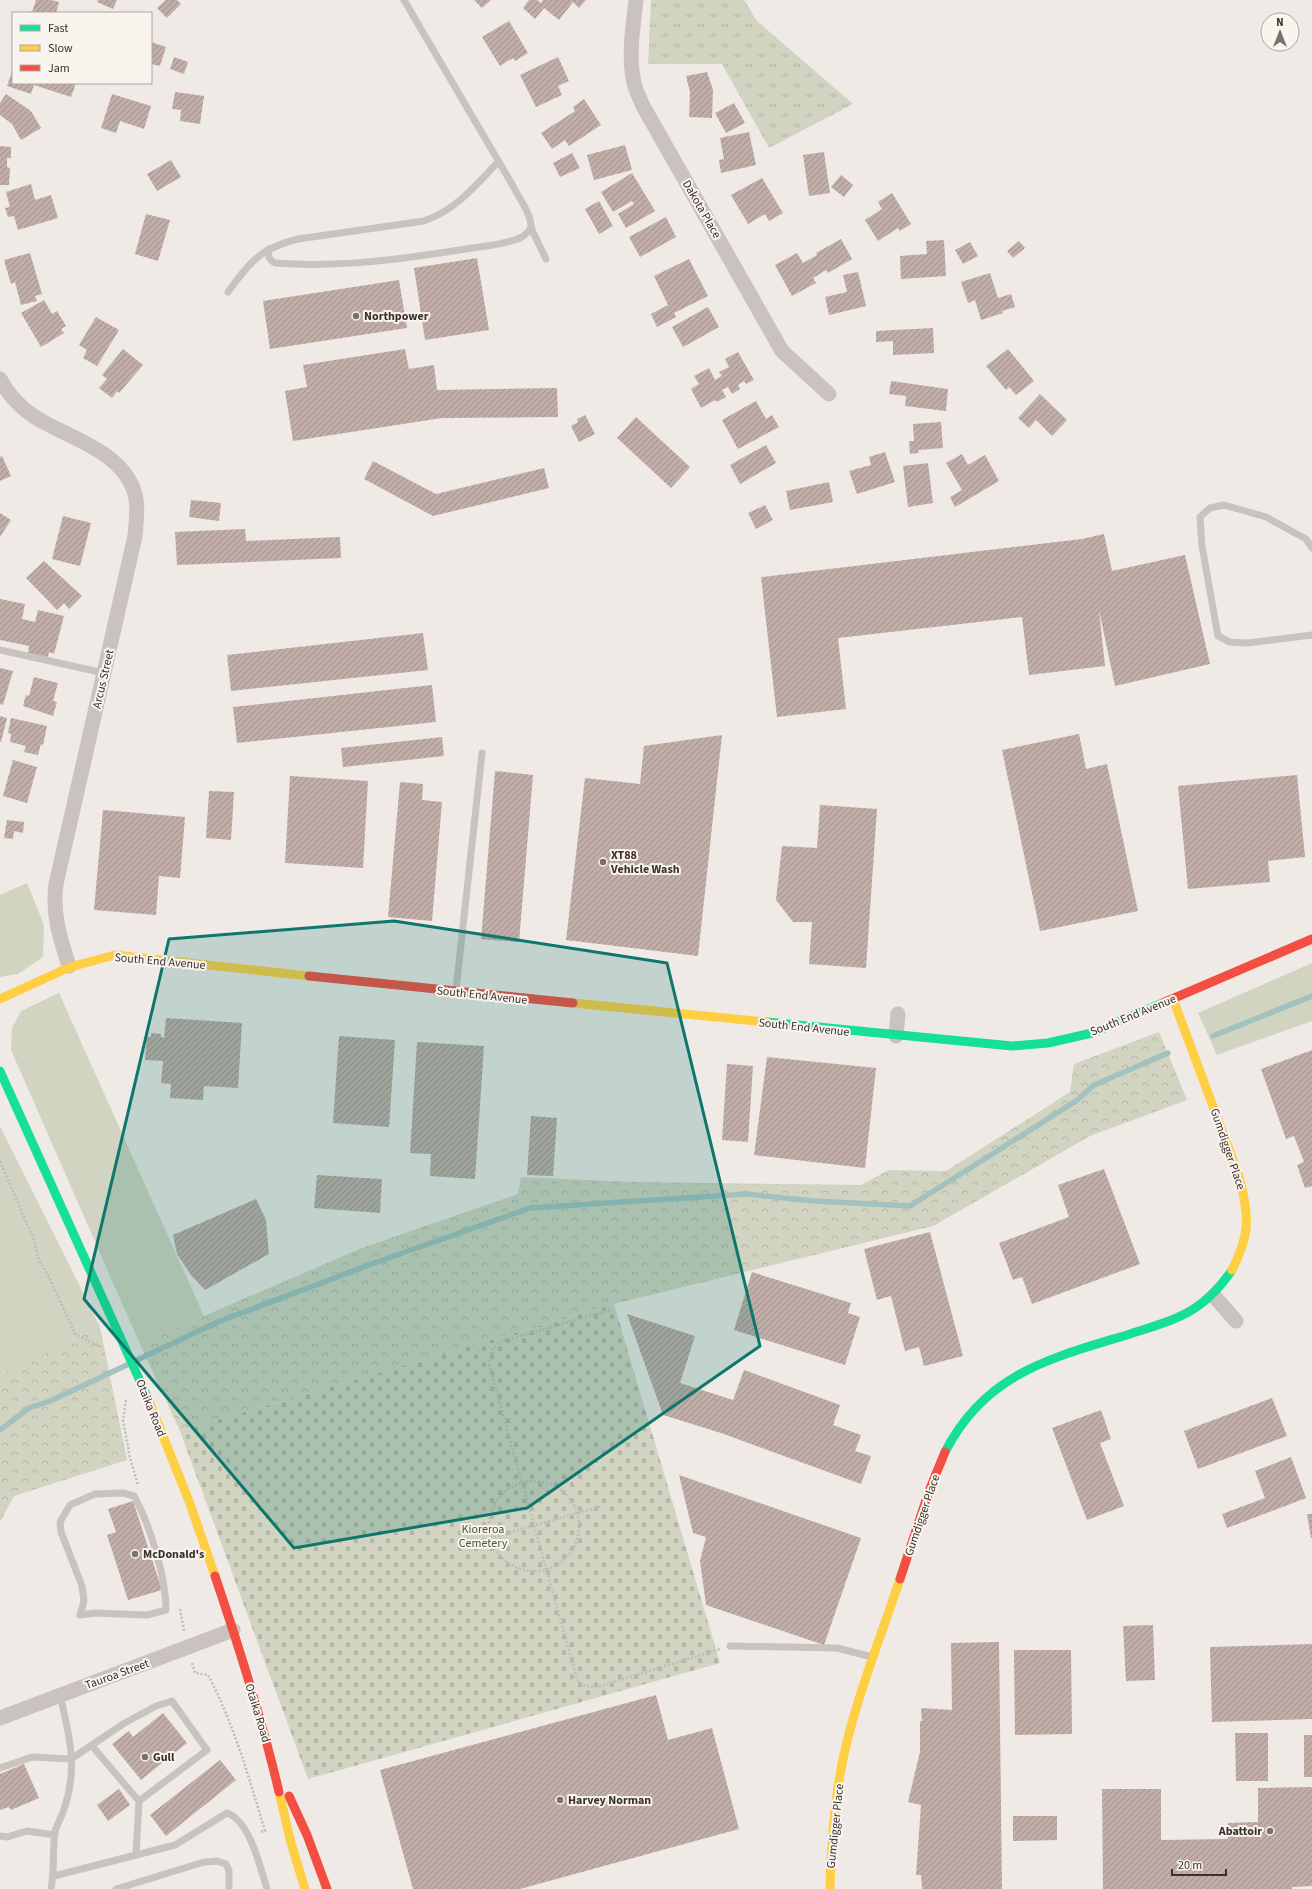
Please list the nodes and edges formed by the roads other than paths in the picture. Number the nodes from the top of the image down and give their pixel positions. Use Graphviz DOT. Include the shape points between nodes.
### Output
graph roads {
  1 [pos="404,0"];
  2 [pos="636,0"];
  3 [pos="498,162"];
  4 [pos="531,228"];
  5 [pos="269,249"];
  6 [pos="546,259"];
  7 [pos="228,292"];
  8 [pos="0,379"];
  9 [pos="829,394"];
  10 [pos="1312,548"];
  11 [pos="1312,635"];
  12 [pos="0,650"];
  13 [pos="104,673"];
  14 [pos="482,753"];
  15 [pos="1312,939"];
  16 [pos="69,966"];
  17 [pos="456,992"];
  18 [pos="0,999"];
  19 [pos="1172,999"];
  20 [pos="898,1014"];
  21 [pos="896,1036"];
  22 [pos="0,1071"];
  23 [pos="1214,1296"];
  24 [pos="1236,1321"];
  25 [pos="137,1494"];
  26 [pos="233,1630"];
  27 [pos="730,1646"];
  28 [pos="874,1658"];
  29 [pos="60,1695"];
  30 [pos="0,1718"];
  31 [pos="92,1746"];
  32 [pos="271,1756"];
  33 [pos="71,1759"];
  34 [pos="0,1768"];
  35 [pos="139,1801"];
  36 [pos="55,1835"];
  37 [pos="0,1836"];
  38 [pos="136,1855"];
  39 [pos="54,1876"];
  40 [pos="51,1889"];
  41 [pos="116,1889"];
  42 [pos="229,1889"];
  43 [pos="267,1889"];
  44 [pos="305,1889"];
  45 [pos="326,1889"];
  46 [pos="830,1889"];
  1 -- 3 [label="lane"];
  2 -- 9 [label="street, Dakota Place" via="631,46 632,67 634,84 643,106 782,351"];
  3 -- 4 [label="lane" via="527,213"];
  3 -- 5 [label="lane" via="466,196 440,216 424,221 298,239"];
  4 -- 5 [label="lane" via="526,234 510,241 365,262 275,263 270,260"];
  4 -- 6 [label="lane"];
  5 -- 7 [label="lane" via="250,262"];
  8 -- 13 [label="street, Arcus Street" via="14,399 34,416 106,456 125,474 132,486 136,498 135,536"];
  10 -- 11 [label="lane" via="1306,538 1266,517 1224,505 1210,508 1200,517 1202,546 1218,636 1230,642 1247,643"];
  12 -- 13 [label="lane"];
  13 -- 16 [label="street, Arcus Street" via="55,894 56,924"];
  14 -- 17 [label="lane"];
  15 -- 19 [label="main road, South End Avenue"];
  16 -- 17 [label="main road, South End Avenue" via="93,958 115,955"];
  16 -- 18 [label="main road"];
  17 -- 21 [label="main road, South End Avenue"];
  19 -- 21 [label="main road, South End Avenue" via="1092,1033 1048,1043 1012,1046"];
  19 -- 23 [label="main road, Gumdigger Place" via="1239,1176 1246,1202 1242,1250 1226,1282"];
  20 -- 21 [label="street"];
  22 -- 26 [label="main road, Otaika Road" via="140,1378 189,1501"];
  23 -- 24 [label="street"];
  23 -- 28 [label="main road, Gumdigger Place" via="1179,1319 1078,1350 1025,1370 1003,1383 981,1401 962,1422 947,1446 928,1494"];
  25 -- 25 [label="lane" via="160,1570 166,1595 166,1610 147,1616 95,1613 80,1616 84,1601 82,1586 61,1532 60,1522 70,1505 95,1494"];
  26 -- 29 [label="street, Tauroa Street"];
  26 -- 32 [label="main road, Otaika Road"];
  27 -- 28 [label="lane" via="838,1648"];
  28 -- 46 [label="main road, Gumdigger Place" via="857,1706 843,1759 835,1812"];
  29 -- 30 [label="street, Tauroa Street"];
  29 -- 33 [label="lane" via="71,1740"];
  31 -- 33 [label="lane"];
  31 -- 35 [label="lane"];
  31 -- 35 [label="lane" via="123,1724 156,1706 172,1701 207,1750"];
  32 -- 44 [label="main road, Otaika Road" via="291,1843"];
  32 -- 45 [label="main road, Otaika Road" via="307,1835"];
  33 -- 34 [label="lane" via="32,1757"];
  33 -- 36 [label="lane" via="72,1778"];
  35 -- 38 [label="lane"];
  36 -- 37 [label="lane" via="27,1831 7,1837"];
  36 -- 39 [label="lane" via="52,1853"];
  38 -- 39 [label="lane"];
  38 -- 43 [label="lane" via="175,1845 227,1813 234,1815 251,1840"];
  39 -- 40 [label="lane"];
  41 -- 42 [label="lane" via="204,1862 217,1861 226,1864 229,1871"];
}
